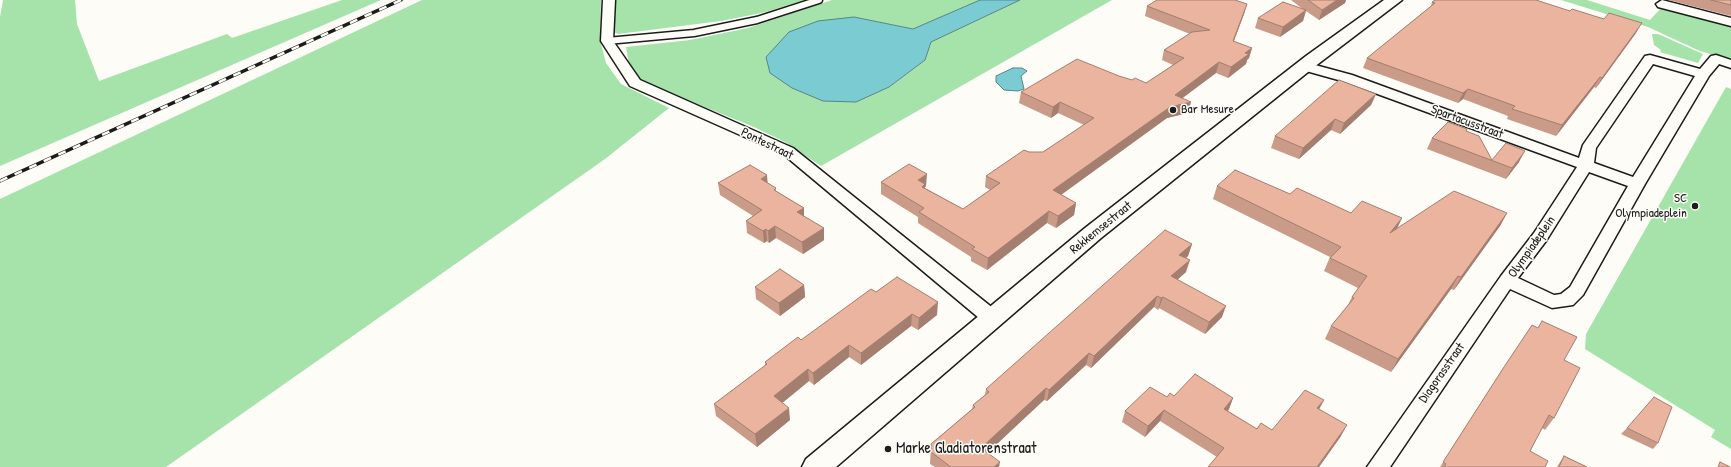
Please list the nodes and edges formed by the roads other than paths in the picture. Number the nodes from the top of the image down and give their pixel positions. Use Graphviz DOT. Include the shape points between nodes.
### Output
graph roads {
  1 [pos="609,0"];
  2 [pos="819,0"];
  3 [pos="1394,0"];
  4 [pos="1662,4"];
  5 [pos="1731,22"];
  6 [pos="607,41"];
  7 [pos="1308,63"];
  8 [pos="1731,64"];
  9 [pos="1703,74"];
  10 [pos="1586,165"];
  11 [pos="1637,184"];
  12 [pos="1507,280"];
  13 [pos="992,318"];
  14 [pos="816,467"];
  15 [pos="1378,467"];
  1 -- 6 [label="street"];
  2 -- 6 [label="lane" via="750,22 694,32"];
  3 -- 7 [label="street, Rekkemsestraat"];
  4 -- 5 [label="street"];
  6 -- 13 [label="street, Pontestraat" via="635,83 788,151"];
  7 -- 10 [label="street, Spartacusstraat"];
  7 -- 13 [label="street, Rekkemsestraat" via="1093,233"];
  8 -- 9 [label="street, Olympiadeplein" via="1716,59"];
  9 -- 10 [label="street, Olympiadeplein" via="1650,59 1588,148"];
  9 -- 11 [label="street, Olympiadeplein"];
  10 -- 11 [label="street"];
  10 -- 12 [label="street, Olympiadeplein" via="1540,237"];
  11 -- 12 [label="street, Olympiadeplein" via="1576,291 1566,300 1552,302"];
  12 -- 15 [label="street, Diagorasstraat"];
  13 -- 14 [label="street, Rekkemsestraat"];
}
